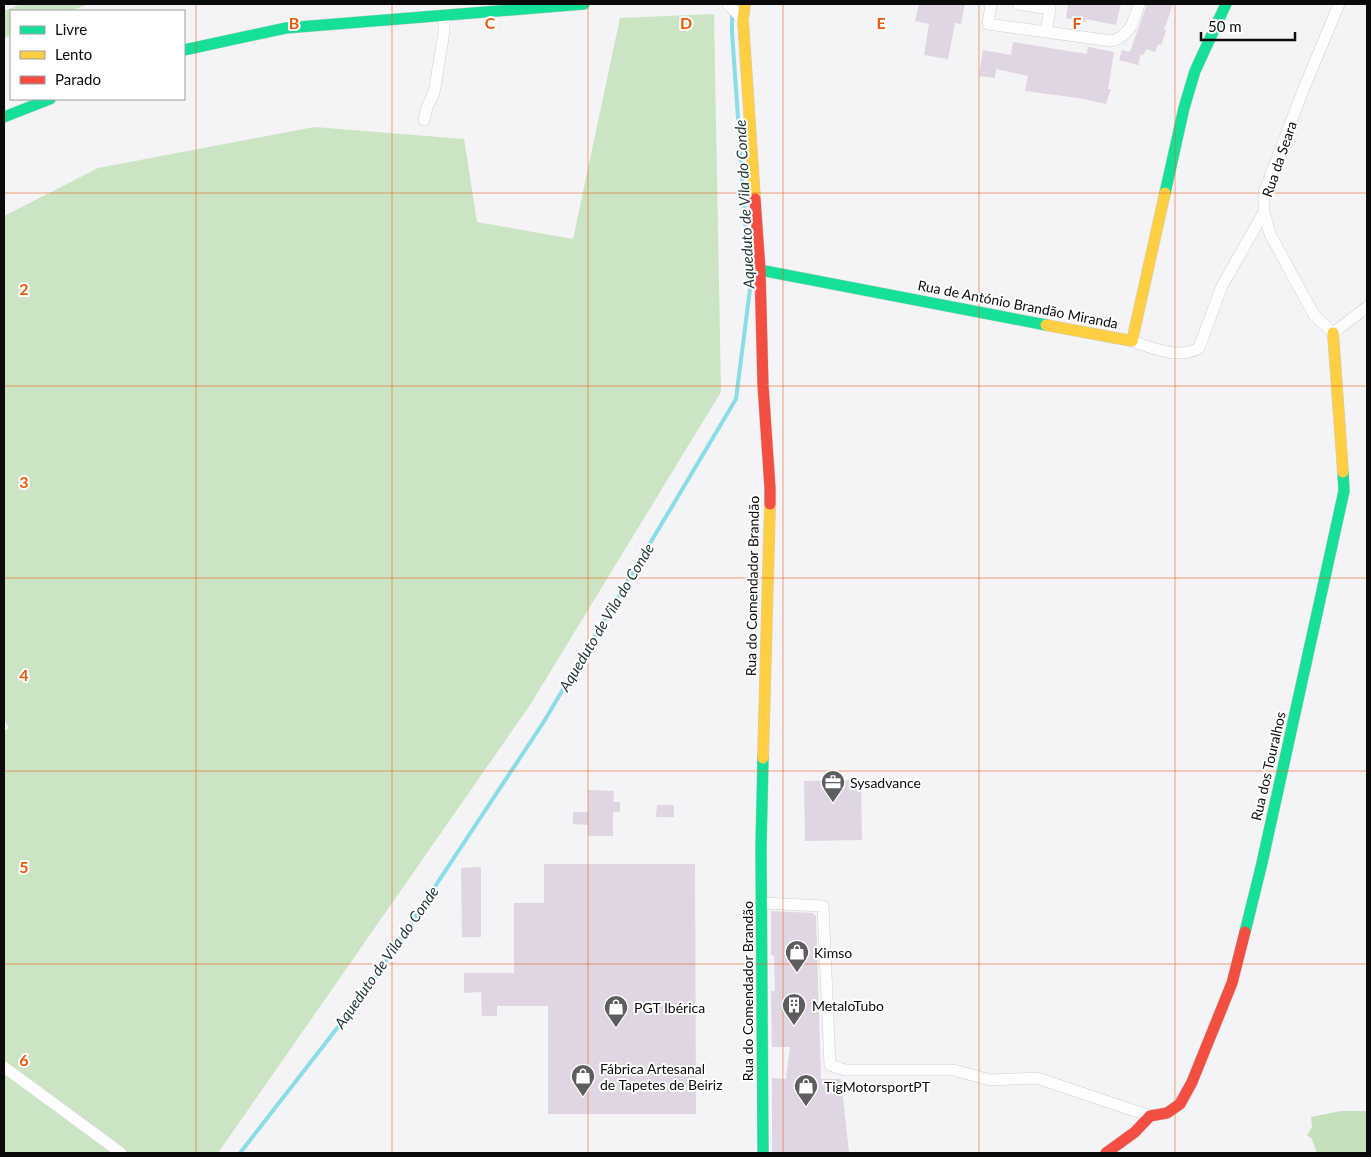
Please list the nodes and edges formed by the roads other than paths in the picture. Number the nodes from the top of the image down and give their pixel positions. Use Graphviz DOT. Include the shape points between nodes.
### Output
graph roads {
  1 [pos="584,4"];
  2 [pos="728,4"];
  3 [pos="745,4"];
  4 [pos="992,4"];
  5 [pos="1018,4"];
  6 [pos="1139,4"];
  7 [pos="1226,4"];
  8 [pos="1339,4"];
  9 [pos="448,11"];
  10 [pos="743,20"];
  11 [pos="1046,32"];
  12 [pos="185,50"];
  13 [pos="48,100"];
  14 [pos="4,118"];
  15 [pos="424,120"];
  16 [pos="1264,212"];
  17 [pos="760,270"];
  18 [pos="1367,307"];
  19 [pos="1333,333"];
  20 [pos="1132,341"];
  21 [pos="762,903"];
  22 [pos="4,1067"];
  23 [pos="1150,1116"];
  24 [pos="122,1153"];
  25 [pos="762,1153"];
  26 [pos="1106,1153"];
  1 -- 9 [label="street"];
  2 -- 10 [label="street"];
  3 -- 10 [label="street, Rua do Comendador Brandão"];
  4 -- 11 [label="street" via="988,24"];
  5 -- 11 [label="street" via="1050,9"];
  6 -- 11 [label="street" via="1132,24 1119,39 1112,41"];
  7 -- 20 [label="street, Rua de António Brandão Miranda" via="1196,71 1184,108"];
  8 -- 16 [label="street, Rua da Seara" via="1264,194"];
  9 -- 12 [label="street" via="286,28"];
  9 -- 15 [label="street" via="434,93"];
  10 -- 17 [label="street, Rua do Comendador Brandão"];
  13 -- 14 [label="street"];
  16 -- 19 [label="street, Rua da Seara" via="1270,234 1314,315"];
  16 -- 20 [label="street" via="1222,286 1199,348 1191,353 1168,353"];
  17 -- 20 [label="street, Rua de António Brandão Miranda"];
  17 -- 21 [label="street, Rua do Comendador Brandão" via="770,488"];
  18 -- 19 [label="street"];
  19 -- 23 [label="street, Rua dos Touralhos" via="1344,491 1262,864 1232,983 1192,1082 1180,1104 1167,1113"];
  21 -- 23 [label="street" via="823,906 830,1065 845,1070 954,1070 990,1080 1037,1078"];
  21 -- 25 [label="street, Rua do Comendador Brandão"];
  22 -- 24 [label="street"];
  23 -- 26 [label="street, Rua dos Touralhos" via="1135,1132"];
}
